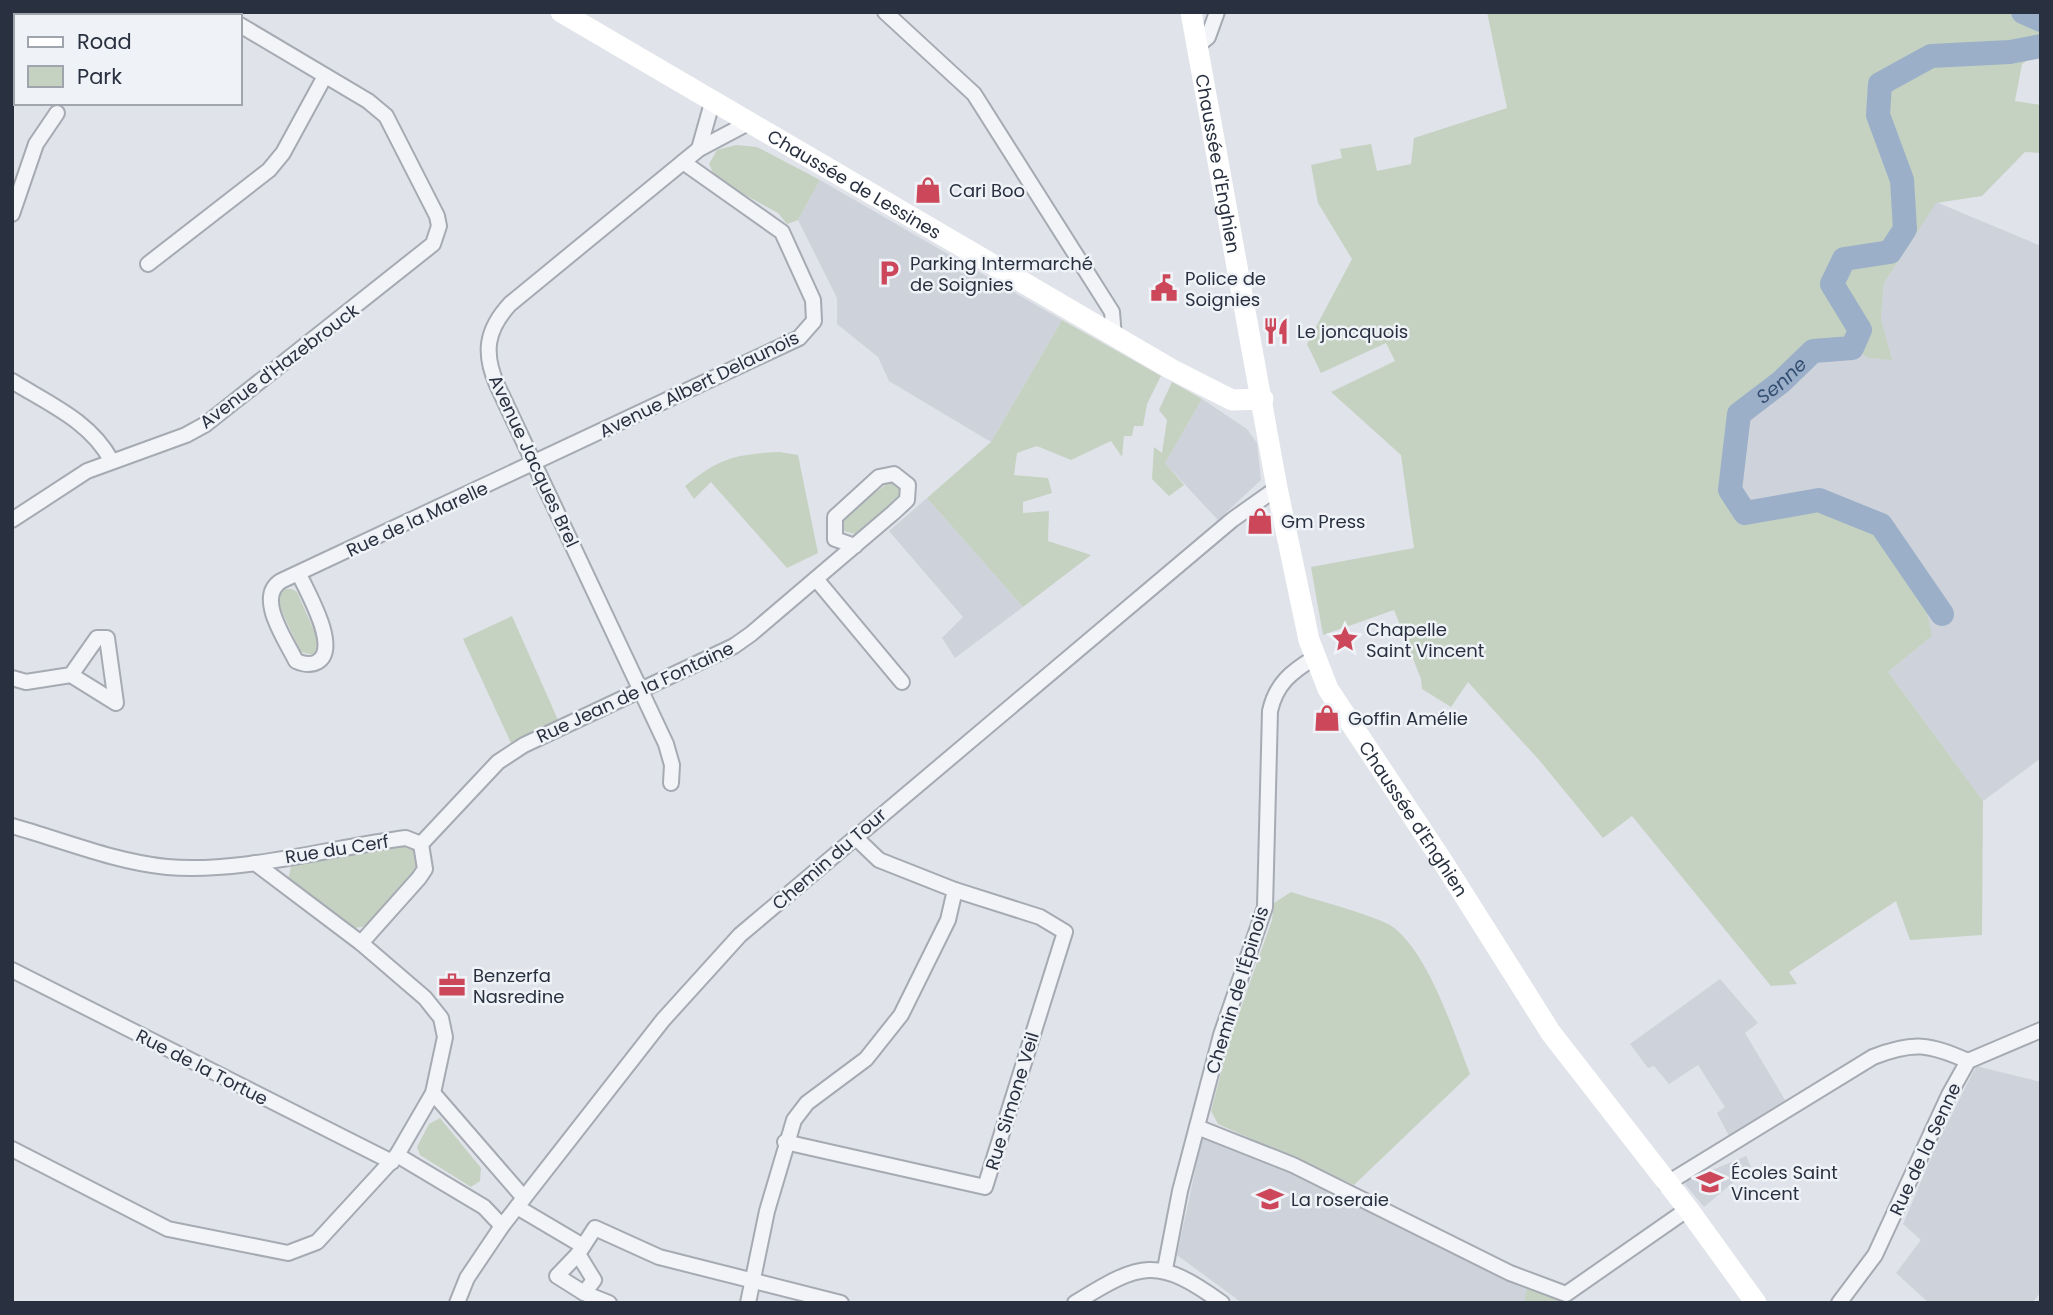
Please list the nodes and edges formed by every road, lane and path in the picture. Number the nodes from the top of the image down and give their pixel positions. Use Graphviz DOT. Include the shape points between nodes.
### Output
graph roads {
  1 [pos="561,12"];
  2 [pos="885,12"];
  3 [pos="1191,12"];
  4 [pos="1217,12"];
  5 [pos="242,25"];
  6 [pos="1197,46"];
  7 [pos="325,76"];
  8 [pos="712,103"];
  9 [pos="57,113"];
  10 [pos="748,123"];
  11 [pos="699,149"];
  12 [pos="683,163"];
  13 [pos="12,214"];
  14 [pos="148,264"];
  15 [pos="1114,337"];
  16 [pos="12,381"];
  17 [pos="1263,399"];
  18 [pos="111,460"];
  19 [pos="535,463"];
  20 [pos="1277,488"];
  21 [pos="12,520"];
  22 [pos="855,546"];
  23 [pos="299,574"];
  24 [pos="816,579"];
  25 [pos="1314,658"];
  26 [pos="71,674"];
  27 [pos="12,678"];
  28 [pos="902,682"];
  29 [pos="641,688"];
  30 [pos="671,783"];
  31 [pos="12,826"];
  32 [pos="855,837"];
  33 [pos="421,844"];
  34 [pos="254,863"];
  35 [pos="955,890"];
  36 [pos="361,943"];
  37 [pos="12,970"];
  38 [pos="2041,1030"];
  39 [pos="1968,1061"];
  40 [pos="433,1093"];
  41 [pos="1197,1127"];
  42 [pos="785,1142"];
  43 [pos="12,1149"];
  44 [pos="395,1158"];
  45 [pos="1666,1184"];
  46 [pos="521,1203"];
  47 [pos="1688,1209"];
  48 [pos="502,1226"];
  49 [pos="581,1250"];
  50 [pos="1165,1269"];
  51 [pos="753,1280"];
  52 [pos="584,1293"];
  53 [pos="1214,1300"];
  54 [pos="457,1303"];
  55 [pos="609,1303"];
  56 [pos="748,1303"];
  57 [pos="841,1303"];
  58 [pos="1075,1303"];
  59 [pos="1756,1303"];
  60 [pos="1839,1303"];
  1 -- 8 [label="main road, Chaussée de Lessines"];
  2 -- 15 [label="street" via="974,94 1112,312"];
  3 -- 6 [label="main road, Chaussée d'Enghien"];
  4 -- 6 [label="street" via="1208,37"];
  5 -- 7 [label="street"];
  6 -- 17 [label="main road, Chaussée d'Enghien"];
  7 -- 14 [label="street" via="269,170"];
  7 -- 18 [label="street, Avenue d'Hazebrouck" via="386,116 437,216 438,235 428,251 206,424 187,435"];
  8 -- 10 [label="main road, Chaussée de Lessines"];
  8 -- 11 [label="street"];
  9 -- 13 [label="street" via="36,144"];
  10 -- 11 [label="street, Avenue Jacques Brel"];
  10 -- 15 [label="main road, Chaussée de Lessines"];
  11 -- 12 [label="street, Avenue Jacques Brel"];
  12 -- 19 [label="street, Avenue Jacques Brel" via="510,304 489,333 490,370"];
  12 -- 19 [label="street, Avenue Albert Delaunois" via="782,232 813,300 814,321 799,338"];
  15 -- 17 [label="main road, Chaussée de Lessines" via="1233,400"];
  16 -- 18 [label="street" via="80,422 101,440"];
  17 -- 20 [label="main road, Chaussée d'Enghien"];
  18 -- 21 [label="street, Avenue d'Hazebrouck"];
  19 -- 23 [label="street, Rue de la Marelle"];
  19 -- 29 [label="street, Avenue Jacques Brel"];
  20 -- 25 [label="main road, Chaussée d'Enghien"];
  20 -- 32 [label="street, Chemin du Tour" via="1232,520"];
  22 -- 22 [label="street, Rue Jean de la Fontaine" via="835,539 835,517 880,477 894,474 908,485 907,500"];
  22 -- 24 [label="street, Rue Jean de la Fontaine"];
  23 -- 23 [label="street, Rue de la Marelle" via="272,586 269,596 296,661 314,664 323,658 326,637"];
  24 -- 28 [label="street"];
  24 -- 29 [label="street, Rue Jean de la Fontaine" via="734,646"];
  25 -- 41 [label="street, Chemin de l'Épinois" via="1284,679 1269,711 1265,907 1221,1035"];
  25 -- 45 [label="main road, Chaussée d'Enghien" via="1344,718 1443,862 1551,1033"];
  26 -- 27 [label="street" via="26,682"];
  29 -- 30 [label="street, Avenue Jacques Brel" via="666,744"];
  29 -- 33 [label="street, Rue Jean de la Fontaine" via="498,762"];
  31 -- 34 [label="street, Rue du Cerf" via="141,863 168,867"];
  32 -- 35 [label="street" via="879,860"];
  32 -- 46 [label="street, Chemin du Tour" via="740,935 705,971"];
  33 -- 34 [label="street, Rue du Cerf" via="406,838"];
  33 -- 36 [label="street" via="425,869"];
  34 -- 36 [label="street, Rue du Cerf"];
  35 -- 42 [label="street" via="948,920 901,1015 866,1059 807,1103"];
  35 -- 42 [label="street, Rue Simone Veil" via="1040,917 1065,932 985,1187"];
  36 -- 40 [label="street, Rue du Cerf" via="425,998 441,1018 445,1037"];
  37 -- 44 [label="street, Rue de la Tortue"];
  38 -- 39 [label="street, Rue de la Senne"];
  39 -- 45 [label="street" via="1934,1047 1898,1047 1873,1057"];
  39 -- 60 [label="street, Rue de la Senne" via="1875,1255"];
  40 -- 44 [label="street, Rue du Cerf"];
  40 -- 46 [label="street"];
  41 -- 47 [label="street" via="1293,1165 1510,1273 1566,1294"];
  41 -- 50 [label="street, Chemin de l'Épinois"];
  42 -- 51 [label="street"];
  43 -- 44 [label="street, Rue du Cerf" via="168,1228 288,1253 317,1242"];
  44 -- 48 [label="street, Rue de la Tortue" via="484,1207"];
  45 -- 47 [label="main road, Chaussée d'Enghien"];
  46 -- 48 [label="street, Chemin du Tour"];
  46 -- 49 [label="street"];
  47 -- 59 [label="main road, Chaussée d'Enghien"];
  48 -- 54 [label="street, Chemin du Tour" via="467,1278"];
  49 -- 51 [label="street" via="595,1228 659,1257"];
  49 -- 52 [label="street" via="594,1280"];
  49 -- 52 [label="street" via="557,1276"];
  50 -- 53 [label="street" via="1190,1279"];
  50 -- 58 [label="street" via="1142,1269 1108,1282"];
  51 -- 56 [label="street"];
  51 -- 57 [label="street"];
  52 -- 55 [label="street"];
}
